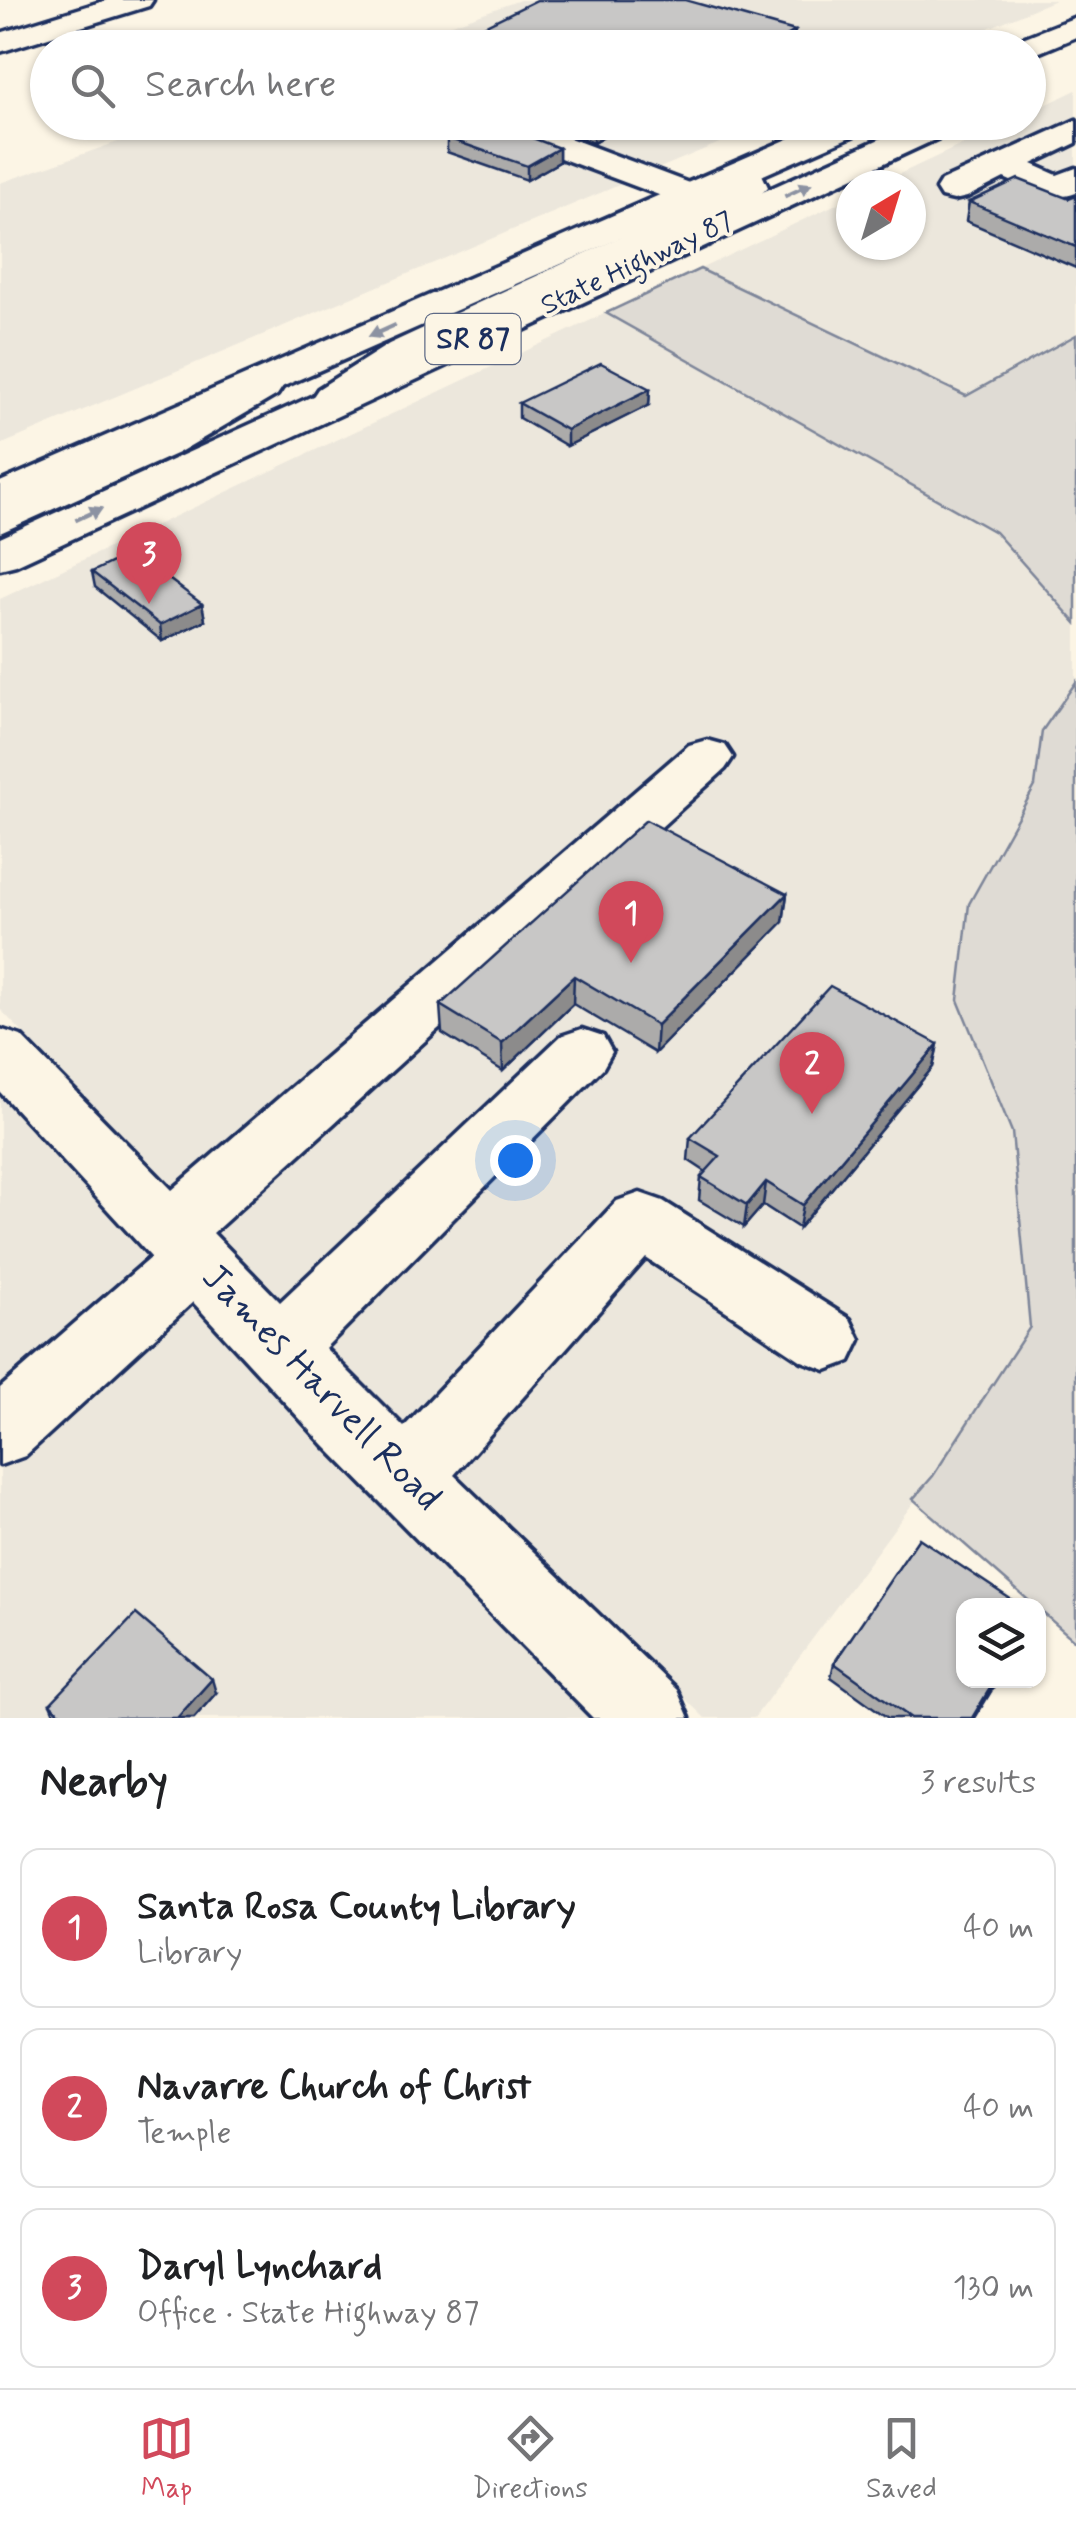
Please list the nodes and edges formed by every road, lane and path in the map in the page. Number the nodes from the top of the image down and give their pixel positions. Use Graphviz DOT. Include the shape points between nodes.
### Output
graph roads {
  1 [pos="138,0"];
  2 [pos="1076,26"];
  3 [pos="42,30"];
  4 [pos="30,34"];
  5 [pos="1046,39"];
  6 [pos="0,43"];
  7 [pos="1046,120"];
  8 [pos="1075,131"];
  9 [pos="542,140"];
  10 [pos="815,140"];
  11 [pos="907,140"];
  12 [pos="1003,165"];
  13 [pos="611,166"];
  14 [pos="745,171"];
  15 [pos="1076,179"];
  16 [pos="570,187"];
  17 [pos="954,189"];
  18 [pos="689,196"];
  19 [pos="282,374"];
  20 [pos="310,413"];
  21 [pos="0,498"];
  22 [pos="0,519"];
  23 [pos="0,555"];
  24 [pos="707,757"];
  25 [pos="0,1052"];
  26 [pos="582,1052"];
  27 [pos="183,1245"];
  28 [pos="826,1340"];
  29 [pos="280,1348"];
  30 [pos="0,1433"];
  31 [pos="405,1477"];
  32 [pos="649,1718"];
  1 -- 3 [label="main road"];
  2 -- 5 [label="main road"];
  4 -- 6 [label="main road"];
  7 -- 8 [label="main road"];
  8 -- 12 [label="main road"];
  9 -- 13 [label="main road"];
  10 -- 14 [label="main road, SR 87"];
  20 -- 11 [label="main road, State Highway 87 / SR 87, one-way"];
  12 -- 15 [label="main road" via="1058,188"];
  12 -- 17 [label="main road"];
  13 -- 16 [label="main road"];
  13 -- 18 [label="main road"];
  14 -- 18 [label="main road, SR 87"];
  14 -- 20 [label="main road" via="750,187 737,197 404,354"];
  18 -- 19 [label="main road, SR 87, one-way"];
  19 -- 21 [label="main road, SR 87"];
  19 -- 22 [label="main road" via="163,444"];
  23 -- 20 [label="main road, State Highway 87 / SR 87, one-way"];
  24 -- 27 [label="main road"];
  25 -- 27 [label="main road, James Harvell Road"];
  26 -- 29 [label="main road"];
  27 -- 29 [label="main road, James Harvell Road"];
  27 -- 30 [label="main road"];
  28 -- 31 [label="main road" via="640,1220"];
  29 -- 31 [label="main road, James Harvell Road"];
  31 -- 32 [label="main road, James Harvell Road"];
}
